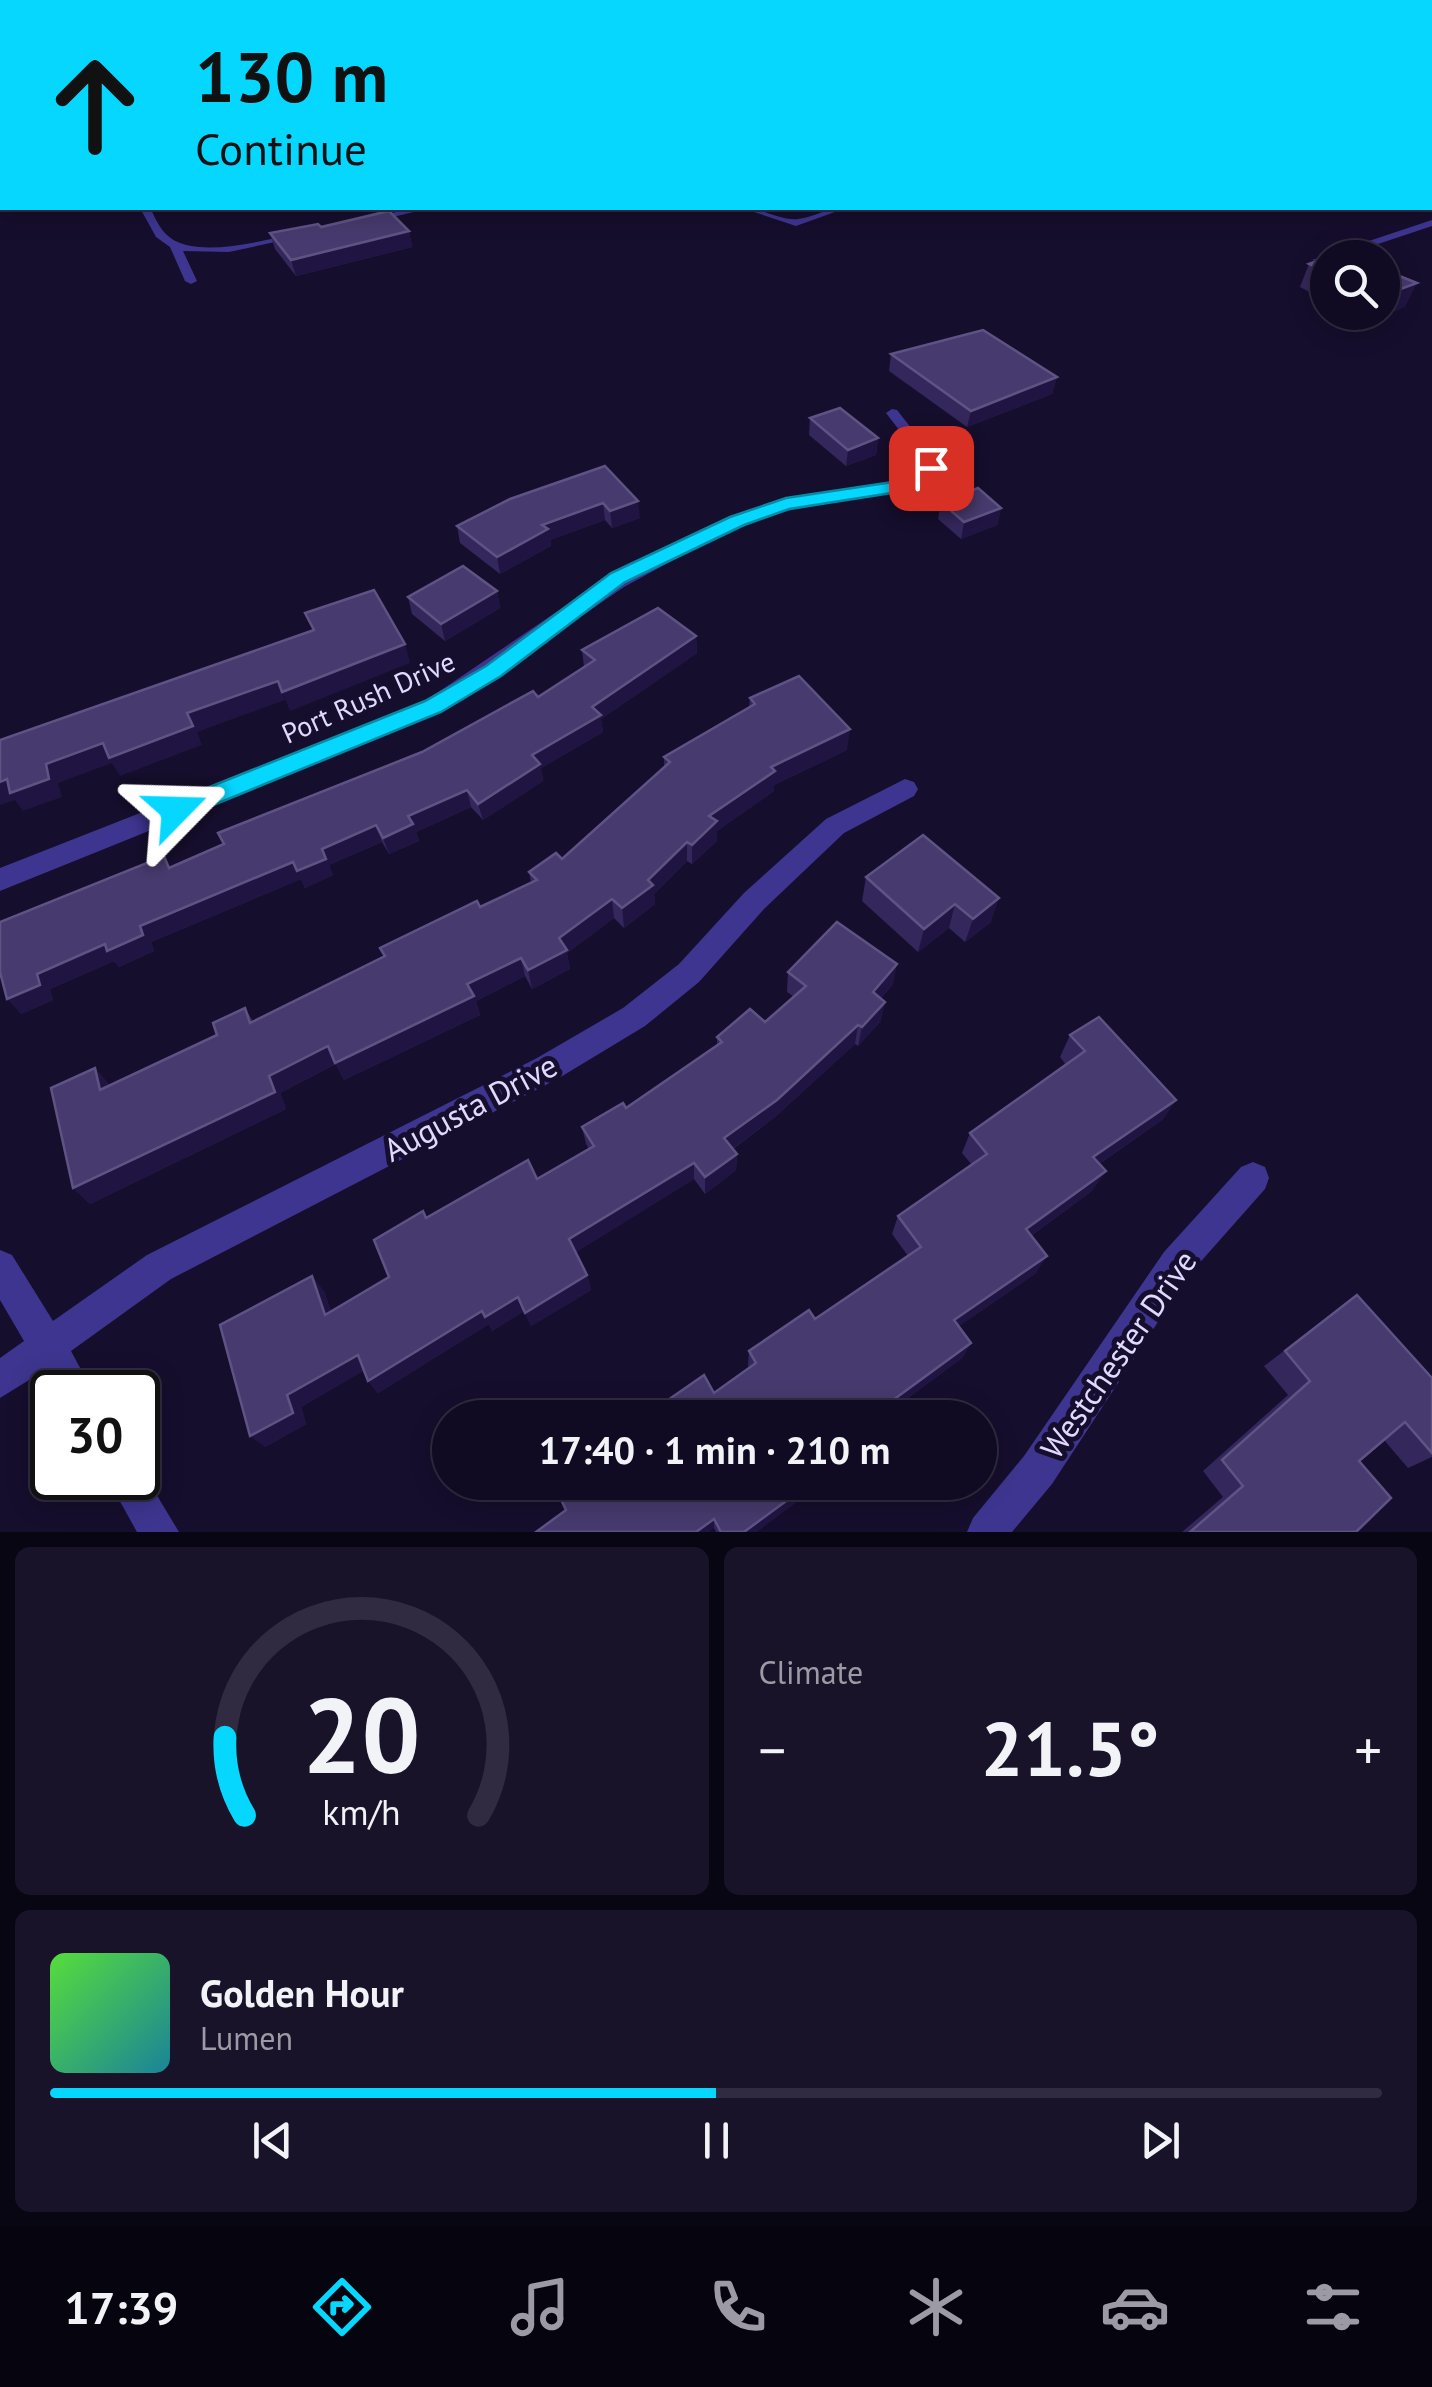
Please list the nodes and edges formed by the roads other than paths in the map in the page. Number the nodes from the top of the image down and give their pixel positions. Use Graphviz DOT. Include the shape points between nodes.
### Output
graph roads {
  1 [pos="147,210"];
  2 [pos="416,210"];
  3 [pos="754,210"];
  4 [pos="835,210"];
  5 [pos="1432,223"];
  6 [pos="352,224"];
  7 [pos="316,232"];
  8 [pos="1379,240"];
  9 [pos="175,245"];
  10 [pos="191,280"];
  11 [pos="892,413"];
  12 [pos="680,547"];
  13 [pos="904,788"];
  14 [pos="0,880"];
  15 [pos="1253,1178"];
  16 [pos="0,1267"];
  17 [pos="47,1346"];
  18 [pos="62,1370"];
  19 [pos="0,1380"];
  20 [pos="139,1500"];
  21 [pos="989,1531"];
  22 [pos="159,1532"];
  1 -- 9 [label="lane" via="162,238"];
  2 -- 6 [label="lane"];
  3 -- 4 [label="lane" via="796,223"];
  5 -- 8 [label="lane"];
  7 -- 9 [label="lane" via="243,249"];
  9 -- 10 [label="lane"];
  11 -- 12 [label="lane" via="927,457 928,476 910,485 760,510"];
  12 -- 14 [label="street, Port Rush Drive" via="618,578 494,671 433,707"];
  13 -- 17 [label="street, Augusta Drive" via="821,838 690,973 634,1016 530,1077 159,1267"];
  15 -- 21 [label="street, Westchester Drive" via="1176,1264 1038,1470"];
  16 -- 17 [label="street"];
  17 -- 18 [label="street"];
  17 -- 19 [label="street, Augusta Drive"];
  20 -- 22 [label="street"];
}
